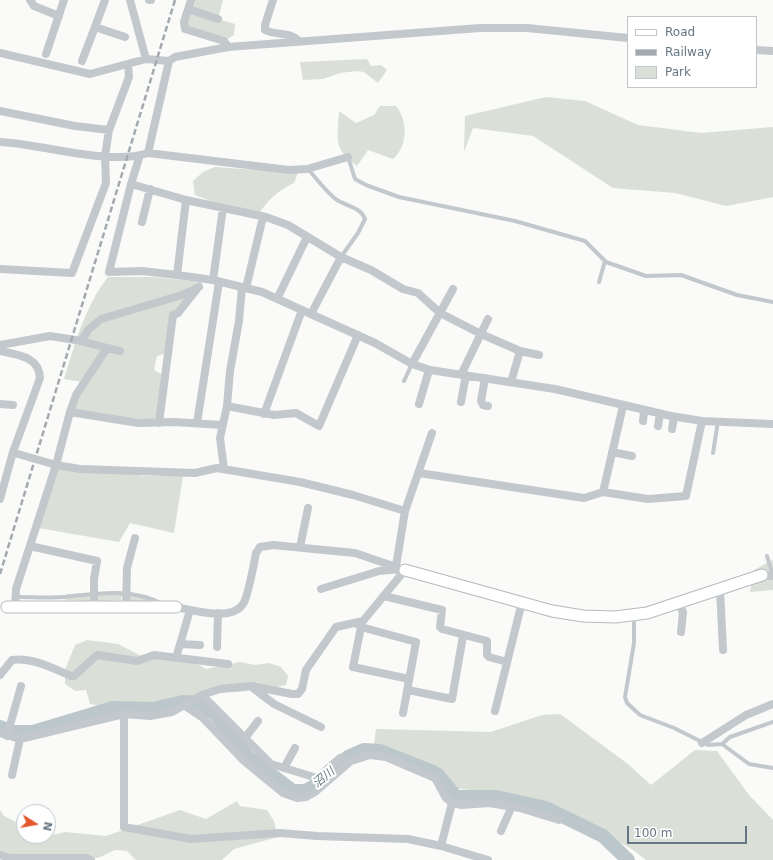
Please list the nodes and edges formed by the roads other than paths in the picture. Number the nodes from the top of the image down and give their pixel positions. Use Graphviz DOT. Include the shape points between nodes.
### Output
graph roads {
  1 [pos="30,0"];
  2 [pos="64,0"];
  3 [pos="105,0"];
  4 [pos="130,0"];
  5 [pos="191,0"];
  6 [pos="273,0"];
  7 [pos="188,9"];
  8 [pos="59,16"];
  9 [pos="218,19"];
  10 [pos="96,27"];
  11 [pos="125,37"];
  12 [pos="627,38"];
  13 [pos="299,41"];
  14 [pos="228,46"];
  15 [pos="757,50"];
  16 [pos="773,51"];
  17 [pos="0,53"];
  18 [pos="46,54"];
  19 [pos="146,59"];
  20 [pos="82,61"];
  21 [pos="169,61"];
  22 [pos="128,64"];
  23 [pos="0,111"];
  24 [pos="109,130"];
  25 [pos="0,142"];
  26 [pos="148,153"];
  27 [pos="105,156"];
  28 [pos="140,156"];
  29 [pos="348,157"];
  30 [pos="308,169"];
  31 [pos="131,184"];
  32 [pos="150,189"];
  33 [pos="186,200"];
  34 [pos="223,208"];
  35 [pos="263,217"];
  36 [pos="142,222"];
  37 [pos="307,237"];
  38 [pos="341,257"];
  39 [pos="605,261"];
  40 [pos="0,269"];
  41 [pos="177,276"];
  42 [pos="204,280"];
  43 [pos="216,281"];
  44 [pos="599,282"];
  45 [pos="199,287"];
  46 [pos="244,287"];
  47 [pos="453,289"];
  48 [pos="277,299"];
  49 [pos="773,302"];
  50 [pos="302,310"];
  51 [pos="440,313"];
  52 [pos="311,314"];
  53 [pos="488,319"];
  54 [pos="481,334"];
  55 [pos="358,335"];
  56 [pos="82,341"];
  57 [pos="0,345"];
  58 [pos="107,348"];
  59 [pos="0,351"];
  60 [pos="120,351"];
  61 [pos="520,351"];
  62 [pos="539,355"];
  63 [pos="412,364"];
  64 [pos="429,370"];
  65 [pos="464,375"];
  66 [pos="485,378"];
  67 [pos="404,381"];
  68 [pos="511,382"];
  69 [pos="461,402"];
  70 [pos="0,404"];
  71 [pos="419,404"];
  72 [pos="14,405"];
  73 [pos="227,406"];
  74 [pos="488,406"];
  75 [pos="623,406"];
  76 [pos="644,410"];
  77 [pos="70,412"];
  78 [pos="264,414"];
  79 [pos="660,414"];
  80 [pos="674,417"];
  81 [pos="643,421"];
  82 [pos="702,421"];
  83 [pos="718,421"];
  84 [pos="159,423"];
  85 [pos="197,423"];
  86 [pos="773,424"];
  87 [pos="222,425"];
  88 [pos="658,426"];
  89 [pos="672,429"];
  90 [pos="432,433"];
  91 [pos="612,452"];
  92 [pos="16,453"];
  93 [pos="713,453"];
  94 [pos="632,456"];
  95 [pos="56,465"];
  96 [pos="224,469"];
  97 [pos="419,473"];
  98 [pos="602,492"];
  99 [pos="0,499"];
  100 [pos="308,508"];
  101 [pos="405,511"];
  102 [pos="136,538"];
  103 [pos="30,546"];
  104 [pos="300,547"];
  105 [pos="767,556"];
  106 [pos="401,568"];
  107 [pos="769,576"];
  108 [pos="321,589"];
  109 [pos="720,589"];
  110 [pos="94,593"];
  111 [pos="125,594"];
  112 [pos="384,596"];
  113 [pos="522,602"];
  114 [pos="678,603"];
  115 [pos="9,605"];
  116 [pos="94,607"];
  117 [pos="126,607"];
  118 [pos="173,607"];
  119 [pos="190,610"];
  120 [pos="218,613"];
  121 [pos="634,614"];
  122 [pos="359,625"];
  123 [pos="681,632"];
  124 [pos="463,636"];
  125 [pos="180,644"];
  126 [pos="200,645"];
  127 [pos="216,647"];
  128 [pos="723,650"];
  129 [pos="176,658"];
  130 [pos="507,662"];
  131 [pos="228,664"];
  132 [pos="0,675"];
  133 [pos="409,679"];
  134 [pos="21,686"];
  135 [pos="251,686"];
  136 [pos="408,690"];
  137 [pos="198,697"];
  138 [pos="773,704"];
  139 [pos="185,706"];
  140 [pos="495,711"];
  141 [pos="404,713"];
  142 [pos="124,714"];
  143 [pos="258,721"];
  144 [pos="773,722"];
  145 [pos="321,728"];
  146 [pos="4,734"];
  147 [pos="20,738"];
  148 [pos="245,738"];
  149 [pos="702,744"];
  150 [pos="722,744"];
  151 [pos="295,748"];
  152 [pos="340,758"];
  153 [pos="284,768"];
  154 [pos="773,768"];
  155 [pos="12,775"];
  156 [pos="452,803"];
  157 [pos="512,806"];
  158 [pos="559,820"];
  159 [pos="501,831"];
  160 [pos="441,846"];
  161 [pos="0,855"];
  162 [pos="91,860"];
  163 [pos="488,860"];
  1 -- 8 [label="street" via="34,6"];
  2 -- 8 [label="street"];
  3 -- 10 [label="street"];
  4 -- 19 [label="street"];
  5 -- 7 [label="street"];
  6 -- 13 [label="street" via="265,30 291,34"];
  7 -- 9 [label="street"];
  7 -- 14 [label="street" via="184,29 224,40"];
  8 -- 18 [label="street"];
  10 -- 11 [label="street"];
  10 -- 20 [label="street"];
  12 -- 13 [label="street" via="527,28 480,28"];
  13 -- 14 [label="street"];
  14 -- 21 [label="street" via="175,57"];
  15 -- 16 [label="street"];
  17 -- 22 [label="street" via="90,74"];
  19 -- 21 [label="street"];
  19 -- 22 [label="street"];
  21 -- 26 [label="street"];
  22 -- 24 [label="street" via="129,77"];
  23 -- 24 [label="street"];
  24 -- 27 [label="street"];
  25 -- 27 [label="street"];
  26 -- 28 [label="street"];
  26 -- 30 [label="street" via="280,170"];
  27 -- 28 [label="street"];
  27 -- 40 [label="street" via="106,184 72,273"];
  28 -- 31 [label="street"];
  29 -- 30 [label="street"];
  29 -- 39 [label="lane" via="355,179 366,185 399,197 515,221 585,241"];
  30 -- 38 [label="lane" via="337,200 364,215 365,219 358,233"];
  31 -- 32 [label="street"];
  31 -- 41 [label="street" via="110,272 142,271"];
  32 -- 33 [label="street"];
  32 -- 36 [label="street"];
  33 -- 34 [label="street"];
  33 -- 41 [label="street"];
  34 -- 35 [label="street"];
  34 -- 43 [label="street"];
  35 -- 37 [label="street" via="288,225"];
  35 -- 46 [label="street"];
  37 -- 38 [label="street"];
  37 -- 48 [label="street"];
  38 -- 51 [label="street" via="372,270 403,289 418,293"];
  38 -- 52 [label="street"];
  39 -- 44 [label="lane"];
  39 -- 49 [label="lane" via="646,276 680,275 737,295"];
  41 -- 42 [label="street"];
  42 -- 43 [label="street"];
  42 -- 45 [label="street"];
  43 -- 46 [label="street"];
  43 -- 85 [label="street"];
  45 -- 56 [label="street" via="182,295 101,319 89,328"];
  45 -- 84 [label="street" via="178,313 173,315"];
  46 -- 48 [label="street"];
  46 -- 73 [label="street"];
  47 -- 51 [label="street"];
  48 -- 50 [label="street"];
  50 -- 52 [label="street"];
  50 -- 78 [label="street"];
  51 -- 54 [label="street"];
  51 -- 63 [label="street"];
  52 -- 55 [label="street"];
  53 -- 54 [label="street"];
  54 -- 61 [label="street"];
  54 -- 65 [label="street"];
  55 -- 63 [label="street"];
  55 -- 78 [label="street" via="319,426 296,413"];
  56 -- 57 [label="street" via="50,336"];
  56 -- 58 [label="street"];
  58 -- 60 [label="street"];
  58 -- 77 [label="street" via="76,395"];
  59 -- 92 [label="street" via="26,356 36,363 40,372"];
  61 -- 62 [label="street"];
  61 -- 68 [label="street"];
  63 -- 64 [label="street"];
  63 -- 67 [label="lane"];
  64 -- 65 [label="street"];
  64 -- 71 [label="street"];
  65 -- 66 [label="street"];
  65 -- 69 [label="street"];
  66 -- 68 [label="street"];
  66 -- 74 [label="street" via="481,401"];
  68 -- 75 [label="street" via="555,389"];
  70 -- 72 [label="street"];
  73 -- 78 [label="street"];
  73 -- 87 [label="street"];
  75 -- 76 [label="street"];
  75 -- 91 [label="street"];
  76 -- 79 [label="street"];
  76 -- 81 [label="street"];
  77 -- 84 [label="street" via="138,423"];
  77 -- 95 [label="street"];
  79 -- 80 [label="street"];
  79 -- 88 [label="street"];
  80 -- 82 [label="street"];
  80 -- 89 [label="street"];
  82 -- 83 [label="street"];
  82 -- 98 [label="street" via="686,496 648,499"];
  83 -- 86 [label="street"];
  83 -- 93 [label="lane"];
  84 -- 85 [label="street"];
  85 -- 87 [label="street"];
  87 -- 96 [label="street" via="220,438"];
  90 -- 97 [label="street"];
  91 -- 94 [label="street"];
  91 -- 98 [label="street"];
  92 -- 95 [label="street, bridge"];
  92 -- 99 [label="street"];
  95 -- 96 [label="street" via="80,469 188,473"];
  95 -- 103 [label="street"];
  96 -- 101 [label="street" via="353,494"];
  97 -- 98 [label="street" via="584,498"];
  97 -- 101 [label="street"];
  100 -- 104 [label="street"];
  101 -- 106 [label="street"];
  102 -- 111 [label="street" via="127,568"];
  103 -- 110 [label="street" via="97,561"];
  103 -- 115 [label="street"];
  104 -- 106 [label="street" via="355,553"];
  104 -- 120 [label="street" via="260,547 256,553 244,603 233,612"];
  105 -- 107 [label="lane"];
  106 -- 108 [label="street" via="379,571"];
  106 -- 112 [label="street"];
  106 -- 113 [label="street"];
  107 -- 109 [label="street"];
  109 -- 114 [label="street"];
  109 -- 128 [label="street"];
  110 -- 111 [label="lane"];
  110 -- 115 [label="lane"];
  110 -- 116 [label="street"];
  111 -- 117 [label="street"];
  111 -- 118 [label="lane" via="152,598"];
  112 -- 122 [label="street"];
  112 -- 124 [label="street" via="442,610 442,630"];
  113 -- 121 [label="street" via="552,611 583,616 615,617"];
  113 -- 130 [label="street"];
  114 -- 121 [label="street" via="647,613"];
  114 -- 123 [label="street" via="683,612"];
  115 -- 116 [label="street"];
  116 -- 117 [label="street"];
  117 -- 118 [label="street"];
  118 -- 119 [label="street"];
  119 -- 120 [label="street"];
  119 -- 125 [label="street"];
  120 -- 127 [label="street"];
  121 -- 149 [label="lane" via="634,642 625,697 627,703 640,714 674,728"];
  122 -- 133 [label="street" via="416,642"];
  122 -- 133 [label="street" via="354,667"];
  122 -- 135 [label="street" via="336,627 306,670 302,689 298,694"];
  124 -- 130 [label="street" via="487,641 488,657"];
  124 -- 136 [label="street" via="452,699"];
  125 -- 126 [label="street"];
  125 -- 129 [label="street"];
  129 -- 131 [label="street"];
  129 -- 132 [label="street" via="154,655 137,662 97,655 74,676 22,658 12,660"];
  130 -- 140 [label="street"];
  133 -- 136 [label="street"];
  134 -- 146 [label="street" via="9,727"];
  135 -- 137 [label="street" via="220,689"];
  135 -- 145 [label="street" via="274,704"];
  136 -- 141 [label="street"];
  137 -- 139 [label="street"];
  137 -- 148 [label="street"];
  138 -- 149 [label="street" via="746,714"];
  139 -- 142 [label="street" via="172,712 150,716"];
  139 -- 156 [label="street" via="203,718 244,761 283,793 306,798 351,762 370,755 386,758 435,778 446,798"];
  142 -- 147 [label="street"];
  142 -- 160 [label="street" via="124,826 191,839 280,833 408,839"];
  143 -- 148 [label="street"];
  144 -- 150 [label="lane" via="730,737"];
  146 -- 147 [label="street"];
  147 -- 155 [label="street"];
  148 -- 153 [label="street" via="271,764"];
  149 -- 150 [label="lane"];
  150 -- 154 [label="lane" via="749,764"];
  151 -- 153 [label="street"];
  152 -- 153 [label="street" via="317,778"];
  156 -- 157 [label="street"];
  156 -- 160 [label="street"];
  157 -- 158 [label="street"];
  157 -- 159 [label="street"];
  160 -- 163 [label="street"];
  161 -- 162 [label="street" via="10,858"];
}
